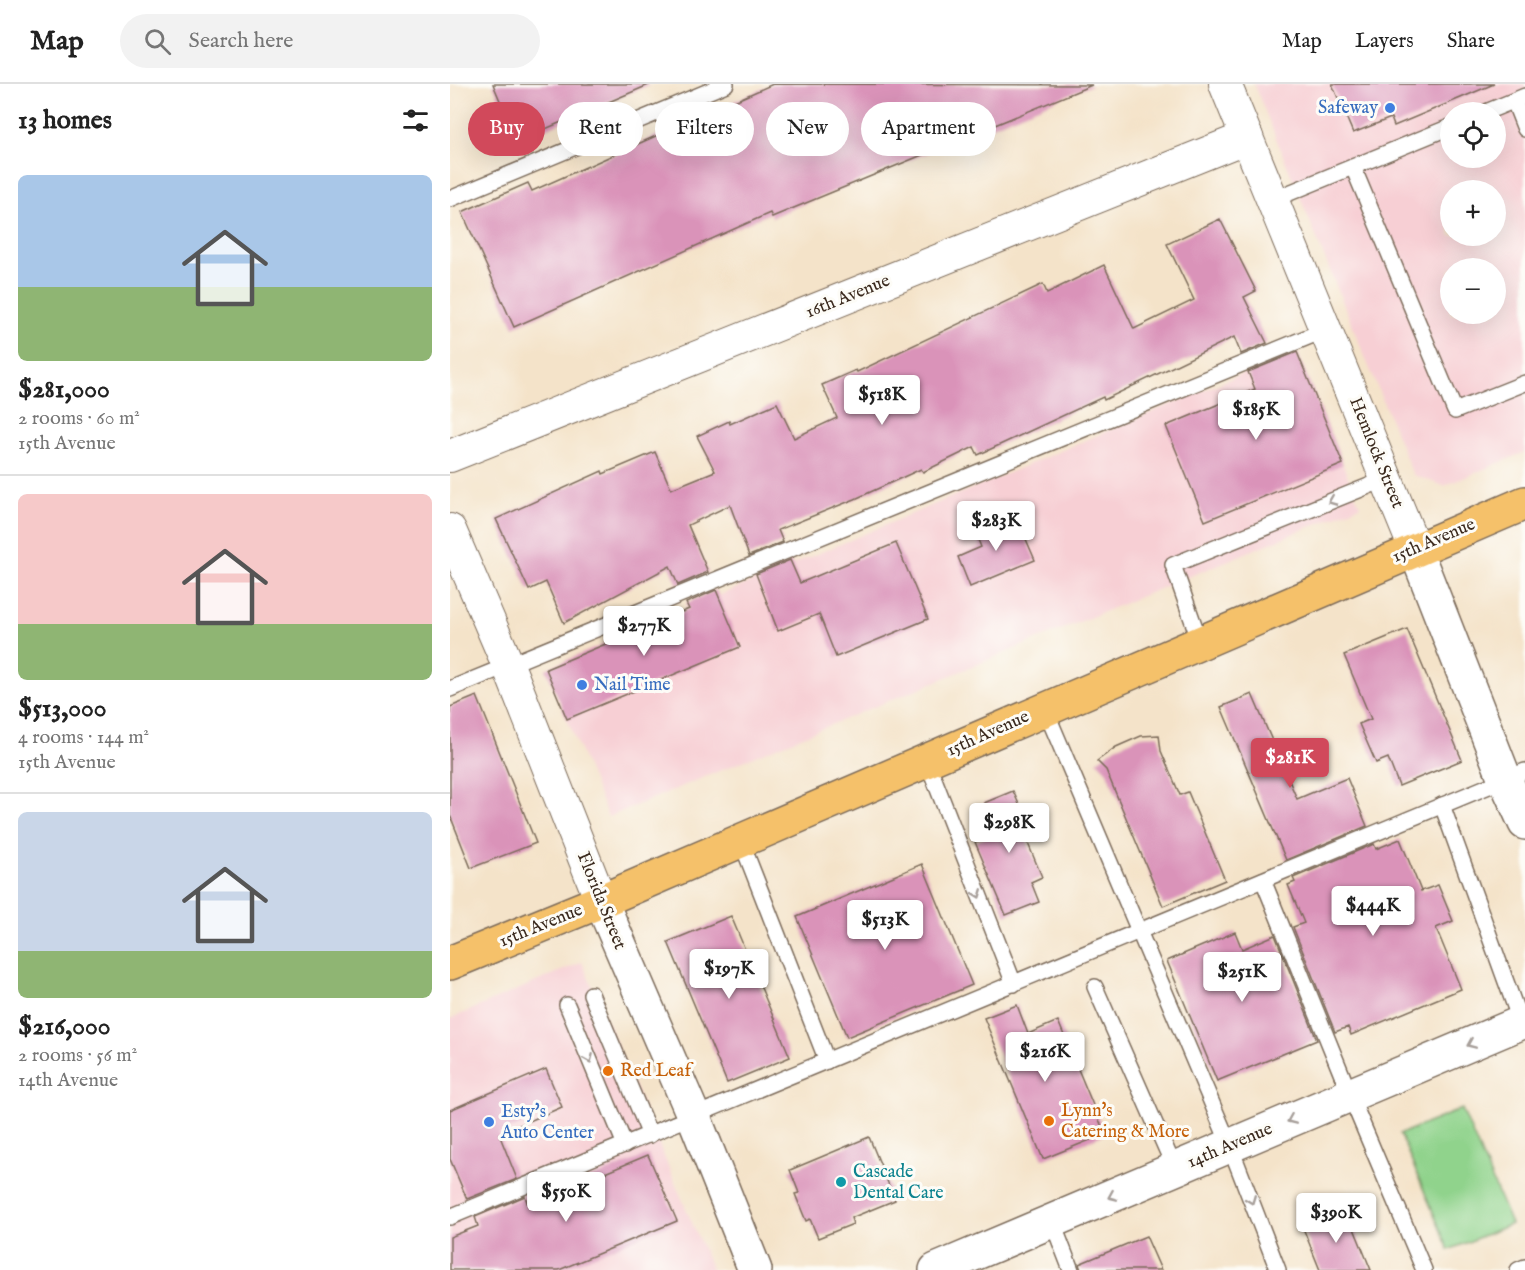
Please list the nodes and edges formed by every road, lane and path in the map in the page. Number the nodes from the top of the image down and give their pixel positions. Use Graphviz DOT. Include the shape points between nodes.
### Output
graph roads {
  1 [pos="726,84"];
  2 [pos="1225,84"];
  3 [pos="1519,99"];
  4 [pos="1525,129"];
  5 [pos="1440,131"];
  6 [pos="1247,137"];
  7 [pos="1353,167"];
  8 [pos="450,199"];
  9 [pos="1272,200"];
  10 [pos="1325,330"];
  11 [pos="1525,383"];
  12 [pos="450,456"];
  13 [pos="1386,479"];
  14 [pos="1525,503"];
  15 [pos="450,530"];
  16 [pos="1415,549"];
  17 [pos="1200,642"];
  18 [pos="508,665"];
  19 [pos="450,689"];
  20 [pos="1045,709"];
  21 [pos="927,761"];
  22 [pos="1515,775"];
  23 [pos="1442,806"];
  24 [pos="1525,823"];
  25 [pos="741,841"];
  26 [pos="1263,880"];
  27 [pos="601,901"];
  28 [pos="1139,931"];
  29 [pos="450,963"];
  30 [pos="1014,984"];
  31 [pos="1095,987"];
  32 [pos="591,994"];
  33 [pos="567,1005"];
  34 [pos="1523,1022"];
  35 [pos="828,1061"];
  36 [pos="1350,1095"];
  37 [pos="694,1117"];
  38 [pos="650,1135"];
  39 [pos="625,1145"];
  40 [pos="1230,1146"];
  41 [pos="1175,1169"];
  42 [pos="450,1216"];
  43 [pos="1052,1221"];
  44 [pos="1525,1267"];
  45 [pos="755,1270"];
  46 [pos="936,1270"];
  47 [pos="1071,1270"];
  48 [pos="1278,1270"];
  49 [pos="1424,1270"];
  50 [pos="1518,1270"];
  1 -- 8 [label="lane"];
  2 -- 6 [label="street, Hemlock Street"];
  3 -- 4 [label="lane"];
  5 -- 7 [label="lane"];
  6 -- 9 [label="street, Hemlock Street"];
  6 -- 12 [label="street, 16th Avenue"];
  7 -- 9 [label="lane"];
  7 -- 11 [label="lane" via="1455,411"];
  9 -- 10 [label="street, Hemlock Street"];
  10 -- 13 [label="street, Hemlock Street"];
  10 -- 18 [label="lane"];
  13 -- 16 [label="street, Hemlock Street"];
  13 -- 17 [label="lane, one-way" via="1173,566"];
  14 -- 16 [label="main road, 15th Avenue"];
  15 -- 18 [label="street, Florida Street"];
  16 -- 17 [label="main road, 15th Avenue"];
  16 -- 22 [label="street, Hemlock Street"];
  17 -- 20 [label="main road, 15th Avenue"];
  18 -- 19 [label="lane"];
  18 -- 27 [label="street, Florida Street"];
  20 -- 21 [label="main road, 15th Avenue"];
  20 -- 28 [label="lane"];
  21 -- 25 [label="main road, 15th Avenue"];
  21 -- 30 [label="lane, one-way"];
  22 -- 23 [label="lane"];
  22 -- 24 [label="street, Hemlock Street"];
  23 -- 26 [label="lane"];
  23 -- 34 [label="lane"];
  25 -- 27 [label="main road, 15th Avenue"];
  25 -- 35 [label="lane"];
  26 -- 28 [label="lane"];
  26 -- 36 [label="lane"];
  27 -- 29 [label="main road, 15th Avenue"];
  27 -- 37 [label="street, Florida Street"];
  28 -- 30 [label="lane"];
  28 -- 40 [label="lane"];
  30 -- 35 [label="lane"];
  31 -- 41 [label="lane"];
  32 -- 38 [label="lane"];
  33 -- 39 [label="lane, one-way"];
  34 -- 36 [label="street, 14th Avenue, one-way"];
  35 -- 37 [label="lane"];
  36 -- 40 [label="street, 14th Avenue, one-way"];
  36 -- 49 [label="lane"];
  37 -- 38 [label="lane"];
  37 -- 45 [label="street, Florida Street"];
  38 -- 39 [label="lane"];
  39 -- 42 [label="lane"];
  40 -- 41 [label="street, 14th Avenue"];
  40 -- 48 [label="lane, one-way"];
  41 -- 43 [label="street, 14th Avenue, one-way"];
  43 -- 46 [label="street, 14th Avenue"];
  43 -- 47 [label="lane"];
  44 -- 50 [label="lane"];
}
